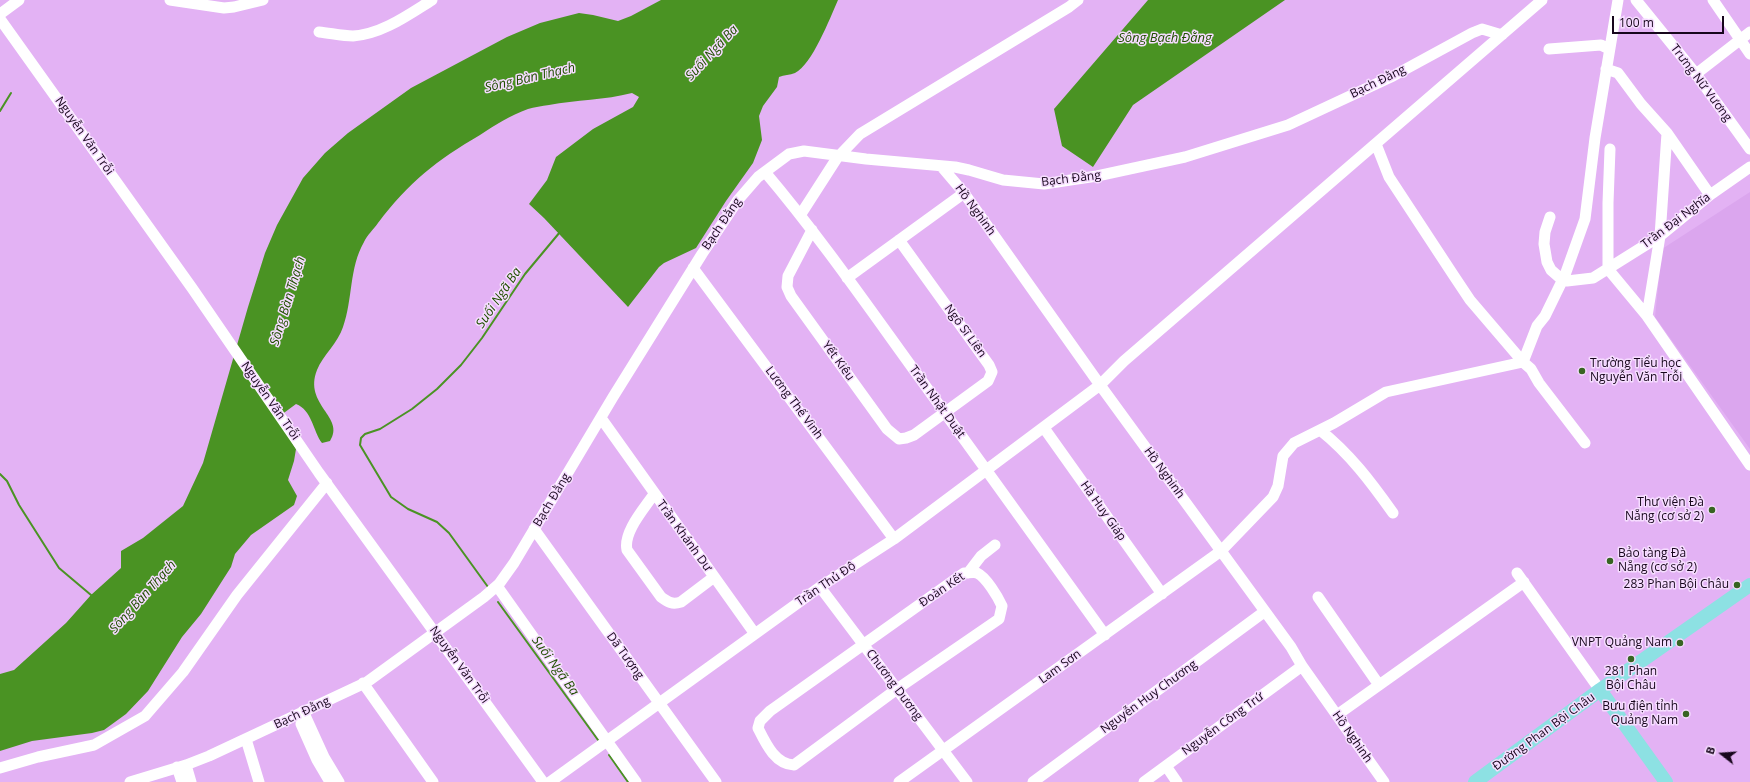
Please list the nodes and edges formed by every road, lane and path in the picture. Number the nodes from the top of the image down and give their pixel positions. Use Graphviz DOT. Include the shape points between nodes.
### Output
graph roads {
  1 [pos="19,0"];
  2 [pos="170,0"];
  3 [pos="263,0"];
  4 [pos="432,0"];
  5 [pos="1078,0"];
  6 [pos="1542,0"];
  7 [pos="1618,0"];
  8 [pos="1636,0"];
  9 [pos="1713,0"];
  10 [pos="0,14"];
  11 [pos="0,19"];
  12 [pos="319,32"];
  13 [pos="1750,32"];
  14 [pos="1502,35"];
  15 [pos="1739,40"];
  16 [pos="1549,49"];
  17 [pos="1609,50"];
  18 [pos="1750,54"];
  19 [pos="1606,69"];
  20 [pos="1696,74"];
  21 [pos="1667,133"];
  22 [pos="1376,144"];
  23 [pos="1610,149"];
  24 [pos="1750,149"];
  25 [pos="839,156"];
  26 [pos="941,166"];
  27 [pos="1750,167"];
  28 [pos="765,172"];
  29 [pos="964,193"];
  30 [pos="1710,195"];
  31 [pos="801,214"];
  32 [pos="1550,216"];
  33 [pos="812,230"];
  34 [pos="1660,236"];
  35 [pos="899,240"];
  36 [pos="693,268"];
  37 [pos="1605,271"];
  38 [pos="848,278"];
  39 [pos="1563,279"];
  40 [pos="1647,316"];
  41 [pos="1523,362"];
  42 [pos="1100,386"];
  43 [pos="945,412"];
  44 [pos="601,418"];
  45 [pos="1044,428"];
  46 [pos="1320,430"];
  47 [pos="1585,443"];
  48 [pos="1750,465"];
  49 [pos="988,470"];
  50 [pos="327,483"];
  51 [pos="654,494"];
  52 [pos="1394,513"];
  53 [pos="534,529"];
  54 [pos="894,539"];
  55 [pos="995,545"];
  56 [pos="1221,551"];
  57 [pos="968,573"];
  58 [pos="714,577"];
  59 [pos="1750,585"];
  60 [pos="497,586"];
  61 [pos="820,587"];
  62 [pos="1162,594"];
  63 [pos="1318,597"];
  64 [pos="1264,612"];
  65 [pos="435,632"];
  66 [pos="755,634"];
  67 [pos="1105,635"];
  68 [pos="864,644"];
  69 [pos="1302,666"];
  70 [pos="363,683"];
  71 [pos="1379,685"];
  72 [pos="897,689"];
  73 [pos="1600,690"];
  74 [pos="659,703"];
  75 [pos="300,713"];
  76 [pos="1337,715"];
  77 [pos="246,739"];
  78 [pos="607,741"];
  79 [pos="943,750"];
  80 [pos="182,766"];
  81 [pos="1166,766"];
  82 [pos="0,768"];
  83 [pos="130,782"];
  84 [pos="182,782"];
  85 [pos="191,782"];
  86 [pos="258,782"];
  87 [pos="330,782"];
  88 [pos="339,782"];
  89 [pos="433,782"];
  90 [pos="543,782"];
  91 [pos="550,782"];
  92 [pos="636,782"];
  93 [pos="716,782"];
  94 [pos="899,782"];
  95 [pos="967,782"];
  96 [pos="1034,782"];
  97 [pos="1144,782"];
  98 [pos="1177,782"];
  99 [pos="1384,782"];
  100 [pos="1475,782"];
  101 [pos="1666,782"];
  1 -- 10 [label="street"];
  2 -- 3 [label="street" via="224,8"];
  4 -- 12 [label="street" via="401,19 368,33 352,36"];
  5 -- 25 [label="street" via="860,134"];
  6 -- 14 [label="street, Trần Thủ Độ"];
  7 -- 17 [label="street"];
  8 -- 20 [label="street, Trưng Nữ Vương"];
  9 -- 15 [label="street"];
  11 -- 50 [label="street, Nguyễn Văn Trỗi"];
  13 -- 15 [label="street"];
  14 -- 22 [label="street, Trần Thủ Độ"];
  14 -- 26 [label="street, Bạch Đằng" via="1482,29 1393,76 1288,125 1185,157 1097,176 1044,184 1003,180 969,170"];
  15 -- 18 [label="street"];
  15 -- 20 [label="street"];
  16 -- 17 [label="street" via="1601,45"];
  17 -- 19 [label="street"];
  19 -- 21 [label="street" via="1618,73"];
  19 -- 39 [label="street" via="1585,219"];
  20 -- 24 [label="street, Trưng Nữ Vương"];
  21 -- 30 [label="street"];
  21 -- 34 [label="street"];
  22 -- 41 [label="street" via="1389,177 1470,300"];
  22 -- 42 [label="street, Trần Thủ Độ" via="1124,361"];
  23 -- 37 [label="street"];
  25 -- 26 [label="street, Bạch Đằng"];
  25 -- 28 [label="street, Bạch Đằng" via="810,151 793,152"];
  25 -- 31 [label="street"];
  26 -- 29 [label="street, Hồ Nghinh"];
  27 -- 30 [label="street, Trần Đại Nghĩa"];
  28 -- 31 [label="street, Trần Nhật Duật"];
  28 -- 36 [label="street, Bạch Đằng" via="738,200"];
  29 -- 35 [label="street"];
  29 -- 42 [label="street, Hồ Nghinh"];
  30 -- 34 [label="street, Trần Đại Nghĩa"];
  31 -- 33 [label="street, Trần Nhật Duật"];
  32 -- 39 [label="street" via="1545,232 1544,251 1551,270"];
  33 -- 38 [label="street, Trần Nhật Duật"];
  33 -- 43 [label="street, Yết Kiêu" via="788,276 786,287 800,309 892,434 899,439 914,435"];
  34 -- 37 [label="street, Trần Đại Nghĩa"];
  34 -- 40 [label="street"];
  35 -- 38 [label="street"];
  35 -- 43 [label="street, Ngô Sĩ Liên" via="992,372 988,381"];
  36 -- 44 [label="street, Bạch Đằng"];
  36 -- 54 [label="street, Lương Thế Vinh"];
  37 -- 39 [label="street, Trần Đại Nghĩa" via="1593,278 1567,281"];
  37 -- 40 [label="street"];
  38 -- 43 [label="street, Trần Nhật Duật"];
  39 -- 41 [label="street" via="1545,316 1537,326"];
  40 -- 48 [label="street"];
  41 -- 46 [label="street, Lam Sơn" via="1386,392"];
  41 -- 47 [label="street" via="1531,369"];
  42 -- 45 [label="street, Trần Thủ Độ"];
  42 -- 56 [label="street, Hồ Nghinh"];
  43 -- 49 [label="street, Trần Nhật Duật"];
  44 -- 51 [label="street, Trần Khánh Dư"];
  44 -- 53 [label="street, Bạch Đằng"];
  45 -- 49 [label="street, Trần Thủ Độ"];
  45 -- 62 [label="street, Hà Huy Giáp"];
  46 -- 52 [label="street" via="1339,445"];
  46 -- 56 [label="street, Lam Sơn" via="1297,441 1286,451 1273,497"];
  49 -- 54 [label="street, Trần Thủ Độ"];
  49 -- 67 [label="street, Trần Nhật Duật"];
  50 -- 65 [label="street, Nguyễn Văn Trỗi"];
  50 -- 82 [label="street" via="237,595 183,672 145,716 94,745"];
  51 -- 58 [label="street, Trần Khánh Dư"];
  51 -- 58 [label="street, Trần Khánh Dư" via="625,542 631,556 661,597 674,604 681,602"];
  53 -- 60 [label="street, Bạch Đằng"];
  53 -- 74 [label="street, Dã Tượng"];
  54 -- 61 [label="street, Trần Thủ Độ"];
  55 -- 57 [label="street" via="981,556"];
  56 -- 62 [label="street, Lam Sơn"];
  56 -- 64 [label="street, Hồ Nghinh"];
  57 -- 68 [label="street, Đoàn Kết" via="964,573"];
  57 -- 72 [label="street, Đoàn Kết" via="977,573 998,598 1002,606 999,619"];
  58 -- 66 [label="street, Trần Khánh Dư"];
  59 -- 73 [label="main road, Đường Phan Bội Châu"];
  60 -- 65 [label="street, Bạch Đằng"];
  60 -- 78 [label="street"];
  61 -- 66 [label="street, Trần Thủ Độ"];
  61 -- 68 [label="street, Chương Dương"];
  62 -- 67 [label="street, Lam Sơn"];
  63 -- 71 [label="street"];
  64 -- 69 [label="street, Hồ Nghinh"];
  64 -- 96 [label="street, Nguyễn Huy Chương"];
  65 -- 70 [label="street, Bạch Đằng"];
  65 -- 90 [label="street, Nguyễn Văn Trỗi"];
  66 -- 74 [label="street, Trần Thủ Độ"];
  67 -- 79 [label="street, Lam Sơn"];
  68 -- 72 [label="street, Chương Dương"];
  68 -- 72 [label="street, Đoàn Kết" via="770,711 760,721 758,728 777,760 785,765 794,765"];
  69 -- 76 [label="street, Hồ Nghinh"];
  69 -- 81 [label="street, Nguyễn Công Trứ"];
  70 -- 75 [label="street, Bạch Đằng"];
  70 -- 89 [label="street"];
  71 -- 73 [label="street" via="1520,578"];
  71 -- 76 [label="street"];
  72 -- 79 [label="street, Chương Dương"];
  73 -- 100 [label="main road, Đường Phan Bội Châu"];
  73 -- 101 [label="main road"];
  74 -- 78 [label="street, Trần Thủ Độ"];
  74 -- 93 [label="street, Dã Tượng"];
  75 -- 77 [label="street, Bạch Đằng"];
  75 -- 87 [label="street" via="308,741"];
  75 -- 88 [label="street"];
  76 -- 99 [label="street, Hồ Nghinh"];
  77 -- 80 [label="street, Bạch Đằng"];
  77 -- 86 [label="street"];
  78 -- 91 [label="street, Trần Thủ Độ"];
  78 -- 92 [label="street"];
  79 -- 94 [label="street, Lam Sơn"];
  79 -- 95 [label="street, Chương Dương"];
  80 -- 83 [label="street, Bạch Đằng"];
  80 -- 84 [label="street"];
  80 -- 85 [label="street"];
  81 -- 97 [label="street, Nguyễn Công Trứ"];
  81 -- 98 [label="street"];
}
